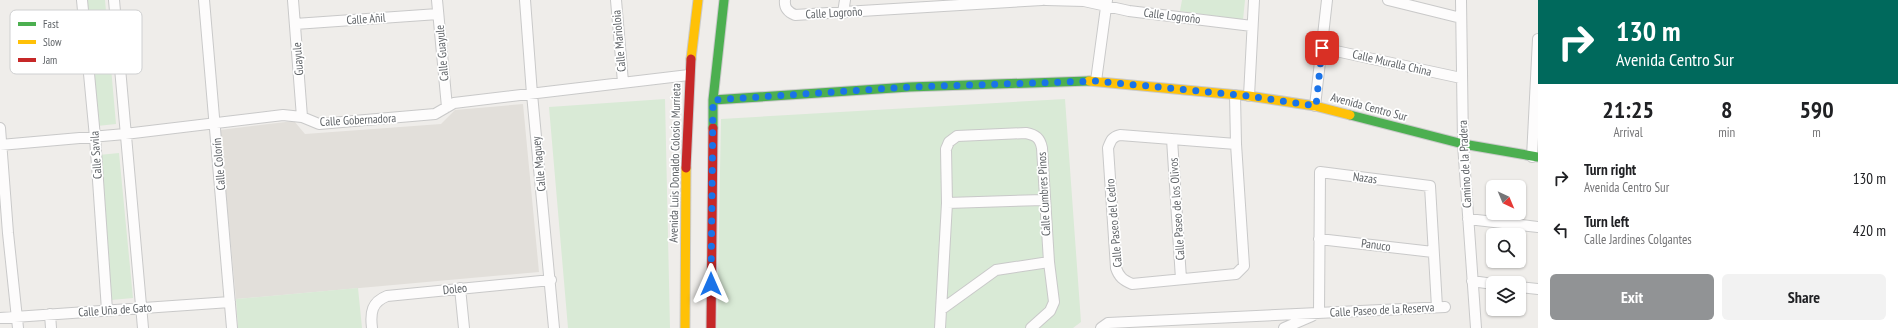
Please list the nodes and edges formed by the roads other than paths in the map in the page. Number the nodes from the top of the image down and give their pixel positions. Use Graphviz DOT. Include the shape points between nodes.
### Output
graph roads {
  1 [pos="82,0"];
  2 [pos="114,0"];
  3 [pos="204,0"];
  4 [pos="293,0"];
  5 [pos="437,0"];
  6 [pos="525,0"];
  7 [pos="616,0"];
  8 [pos="698,0"];
  9 [pos="724,0"];
  10 [pos="785,0"];
  11 [pos="845,0"];
  12 [pos="1042,0"];
  13 [pos="1046,0"];
  14 [pos="1254,0"];
  15 [pos="1327,0"];
  16 [pos="1388,0"];
  17 [pos="1461,0"];
  18 [pos="974,1"];
  19 [pos="1107,3"];
  20 [pos="913,4"];
  21 [pos="83,10"];
  22 [pos="115,10"];
  23 [pos="843,13"];
  24 [pos="438,14"];
  25 [pos="1461,18"];
  26 [pos="295,24"];
  27 [pos="1252,26"];
  28 [pos="1538,39"];
  29 [pos="1322,48"];
  30 [pos="89,74"];
  31 [pos="120,74"];
  32 [pos="689,75"];
  33 [pos="1461,78"];
  34 [pos="1096,81"];
  35 [pos="623,82"];
  36 [pos="532,94"];
  37 [pos="1235,95"];
  38 [pos="1249,96"];
  39 [pos="713,100"];
  40 [pos="1316,106"];
  41 [pos="447,107"];
  42 [pos="302,117"];
  43 [pos="216,123"];
  44 [pos="0,128"];
  45 [pos="125,134"];
  46 [pos="95,137"];
  47 [pos="1172,139"];
  48 [pos="1236,144"];
  49 [pos="1463,144"];
  50 [pos="1,145"];
  51 [pos="1535,157"];
  52 [pos="1044,200"];
  53 [pos="947,203"];
  54 [pos="1468,219"];
  55 [pos="1538,227"];
  56 [pos="1319,238"];
  57 [pos="1433,252"];
  58 [pos="1049,262"];
  59 [pos="1181,279"];
  60 [pos="551,280"];
  61 [pos="1472,281"];
  62 [pos="1486,283"];
  63 [pos="460,288"];
  64 [pos="1526,288"];
  65 [pos="1538,289"];
  66 [pos="230,302"];
  67 [pos="1441,307"];
  68 [pos="142,308"];
  69 [pos="107,310"];
  70 [pos="942,310"];
  71 [pos="1320,313"];
  72 [pos="50,314"];
  73 [pos="18,316"];
  74 [pos="0,318"];
  75 [pos="1287,327"];
  76 [pos="18,328"];
  77 [pos="51,328"];
  78 [pos="144,328"];
  79 [pos="232,328"];
  80 [pos="372,328"];
  81 [pos="464,328"];
  82 [pos="554,328"];
  83 [pos="685,328"];
  84 [pos="711,328"];
  85 [pos="940,328"];
  86 [pos="1031,328"];
  87 [pos="1101,328"];
  88 [pos="1476,328"];
  1 -- 21 [label="street, Calle Savila"];
  2 -- 22 [label="street"];
  3 -- 43 [label="street, Calle Colorín"];
  4 -- 26 [label="street, Guayule"];
  5 -- 24 [label="street, Calle Guayule"];
  6 -- 36 [label="street, Calle Maguey"];
  7 -- 35 [label="street, Calle Marioloia"];
  8 -- 32 [label="street, Avenida Luis Donaldo Colosio Murrieta"];
  9 -- 39 [label="street"];
  10 -- 23 [label="street, Calle Logroño" via="786,9 795,15"];
  11 -- 23 [label="street"];
  12 -- 18 [label="street, Calle Logroño"];
  13 -- 19 [label="street, Calle Logroño"];
  14 -- 27 [label="street"];
  15 -- 29 [label="street"];
  16 -- 25 [label="street"];
  17 -- 25 [label="street, Camino de la Pradera"];
  18 -- 20 [label="street, Calle Logroño"];
  19 -- 27 [label="street, Calle Logroño" via="1128,11"];
  19 -- 34 [label="street"];
  20 -- 23 [label="street, Calle Logroño"];
  24 -- 26 [label="street, Calle Añil"];
  24 -- 41 [label="street, Calle Guayule"];
  25 -- 33 [label="street, Camino de la Pradera"];
  26 -- 42 [label="street, Guayule"];
  27 -- 38 [label="street"];
  28 -- 51 [label="street"];
  29 -- 33 [label="street, Calle Muralla China"];
  29 -- 40 [label="street"];
  30 -- 46 [label="street, Calle Savila"];
  31 -- 45 [label="street"];
  32 -- 35 [label="street, Calle Gobernadora"];
  32 -- 83 [label="street, Avenida Luis Donaldo Colosio Murrieta"];
  33 -- 49 [label="street, Camino de la Pradera"];
  34 -- 37 [label="street, Avenida Centro Sur"];
  34 -- 39 [label="street, Avenida Centro Sur" via="909,87"];
  35 -- 36 [label="street, Calle Gobernadora"];
  36 -- 41 [label="street, Calle Gobernadora" via="454,103"];
  36 -- 60 [label="street, Calle Maguey"];
  37 -- 38 [label="street, Avenida Centro Sur"];
  37 -- 48 [label="street, Calle Paseo del Cedro"];
  38 -- 40 [label="street, Avenida Centro Sur"];
  39 -- 84 [label="street"];
  40 -- 49 [label="street, Avenida Centro Sur"];
  41 -- 42 [label="street, Calle Gobernadora" via="435,114 320,124"];
  42 -- 43 [label="street, Calle Gobernadora" via="282,115"];
  43 -- 45 [label="street, Calle Gobernadora"];
  43 -- 66 [label="street, Calle Colorín"];
  44 -- 50 [label="street"];
  45 -- 46 [label="street, Calle Gobernadora"];
  45 -- 68 [label="street"];
  46 -- 50 [label="street, Calle Gobernadora"];
  46 -- 69 [label="street, Calle Savila"];
  47 -- 48 [label="street, Calle Paseo del Cedro"];
  47 -- 59 [label="street, Calle Paseo de los Olivos"];
  47 -- 59 [label="street, Calle Paseo del Cedro" via="1120,135 1111,140 1108,148 1115,260 1119,276 1132,284"];
  48 -- 59 [label="street, Calle Paseo del Cedro" via="1244,266 1236,274"];
  49 -- 51 [label="street, Avenida Centro Sur"];
  49 -- 54 [label="street, Camino de la Pradera"];
  50 -- 73 [label="street"];
  52 -- 53 [label="street"];
  52 -- 53 [label="street, Calle Cumbres Pinos" via="1040,140 1026,133 952,138 946,149"];
  52 -- 58 [label="street, Calle Cumbres Pinos"];
  53 -- 70 [label="street, Calle Cumbres Pinos"];
  54 -- 55 [label="street"];
  54 -- 61 [label="street, Camino de la Pradera"];
  56 -- 57 [label="street, Panuco"];
  56 -- 57 [label="street, Nazas" via="1320,172 1430,186"];
  56 -- 71 [label="street, Nazas"];
  57 -- 67 [label="street, Nazas"];
  58 -- 70 [label="street" via="996,270"];
  58 -- 86 [label="street, Calle Cumbres Pinos" via="1054,302 1050,311"];
  60 -- 63 [label="street, Doleo"];
  60 -- 82 [label="street, Calle Maguey"];
  61 -- 62 [label="street"];
  61 -- 88 [label="street, Camino de la Pradera"];
  63 -- 80 [label="street, Doleo" via="379,299 373,307"];
  63 -- 81 [label="street"];
  64 -- 65 [label="street"];
  66 -- 68 [label="street, Calle Uña de Gato"];
  66 -- 79 [label="street, Calle Colorín"];
  67 -- 71 [label="street, Calle Paseo de la Reserva"];
  68 -- 69 [label="street, Calle Uña de Gato"];
  68 -- 78 [label="street"];
  69 -- 72 [label="street, Calle Uña de Gato"];
  70 -- 85 [label="street, Calle Cumbres Pinos"];
  71 -- 75 [label="street, Calle Paseo de la Reserva"];
  71 -- 87 [label="street, Calle Paseo de la Reserva" via="1108,323"];
  72 -- 73 [label="street, Calle Uña de Gato"];
  72 -- 77 [label="street"];
  73 -- 74 [label="street, Calle Uña de Gato"];
  73 -- 76 [label="street"];
}
